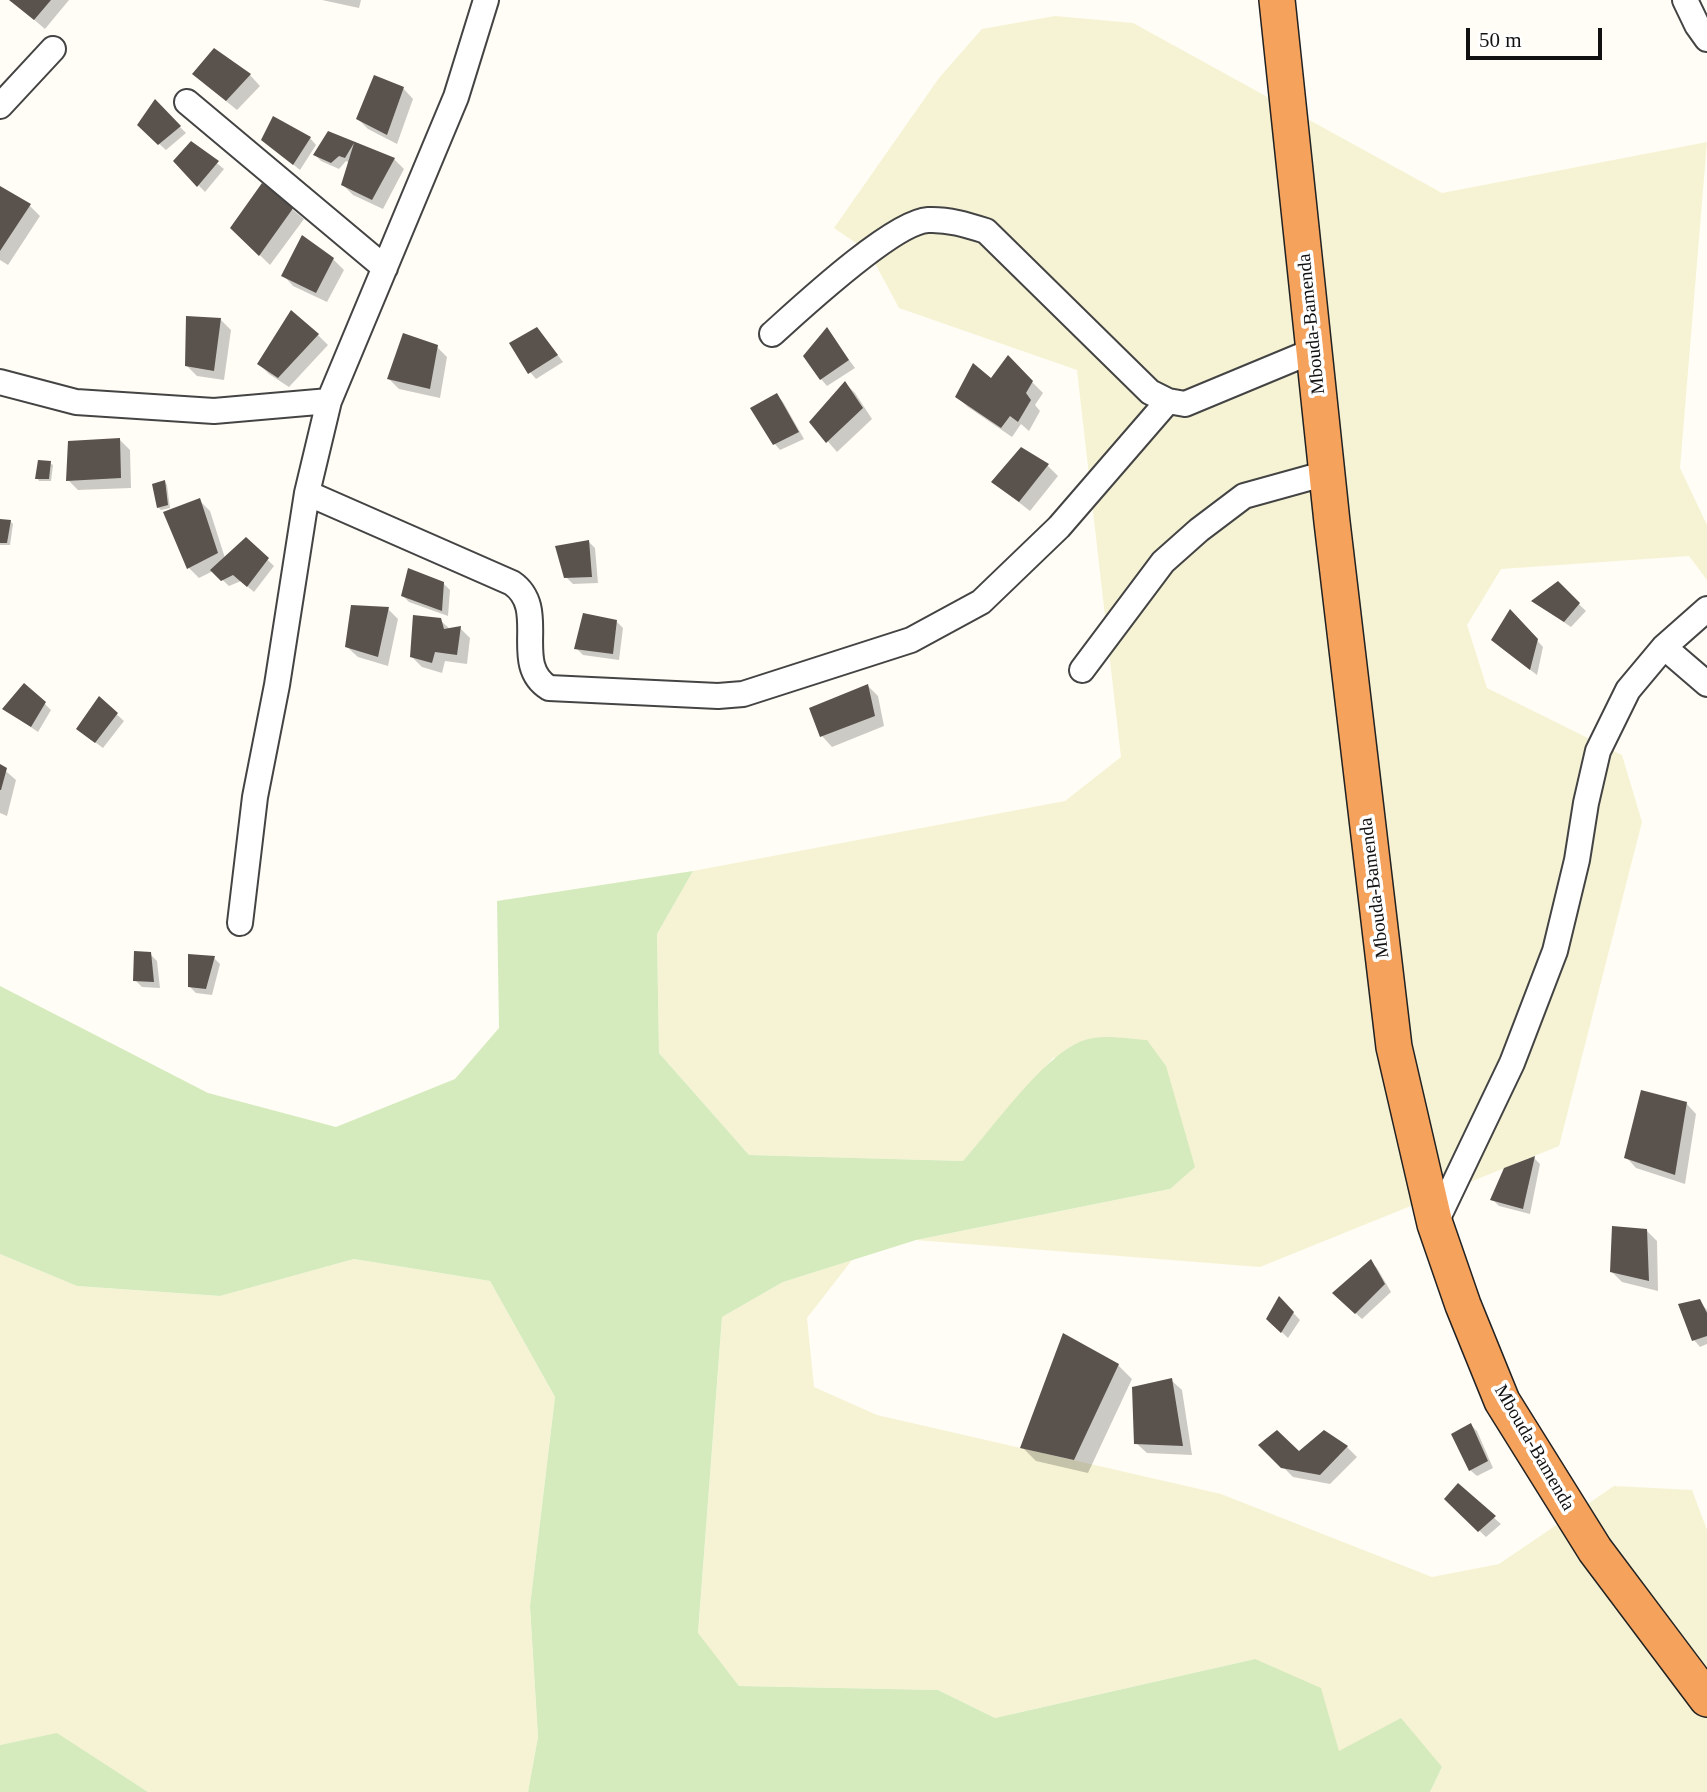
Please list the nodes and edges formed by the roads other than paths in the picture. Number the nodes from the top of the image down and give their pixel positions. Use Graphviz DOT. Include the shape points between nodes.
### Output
graph roads {
  1 [pos="486,0"];
  2 [pos="1278,0"];
  3 [pos="1685,0"];
  4 [pos="1707,39"];
  5 [pos="53,49"];
  6 [pos="187,102"];
  7 [pos="0,106"];
  8 [pos="385,268"];
  9 [pos="772,334"];
  10 [pos="1315,350"];
  11 [pos="0,382"];
  12 [pos="329,401"];
  13 [pos="1168,401"];
  14 [pos="1327,473"];
  15 [pos="307,493"];
  16 [pos="1707,609"];
  17 [pos="1664,647"];
  18 [pos="1082,670"];
  19 [pos="1707,684"];
  20 [pos="240,923"];
  21 [pos="1435,1224"];
  22 [pos="1707,1699"];
  1 -- 8 [label="street" via="456,97"];
  2 -- 10 [label="highway, Mbouda-Bamenda"];
  3 -- 4 [label="street"];
  5 -- 7 [label="street"];
  6 -- 8 [label="street"];
  8 -- 12 [label="street"];
  9 -- 13 [label="street" via="869,252 904,229 925,220 952,221 986,231 1150,392"];
  10 -- 13 [label="street" via="1185,404"];
  10 -- 14 [label="highway, Mbouda-Bamenda"];
  11 -- 12 [label="street" via="76,402 200,410"];
  12 -- 15 [label="street"];
  13 -- 15 [label="street" via="1059,527 981,602 911,640 743,694 549,688 532,670 529,604 523,590"];
  14 -- 18 [label="street" via="1244,496 1199,530 1163,562"];
  14 -- 21 [label="highway, Mbouda-Bamenda" via="1394,1047"];
  15 -- 20 [label="street" via="255,797"];
  16 -- 17 [label="street"];
  17 -- 19 [label="street"];
  17 -- 21 [label="street" via="1628,690 1598,751 1555,951 1512,1063"];
  21 -- 22 [label="highway, Mbouda-Bamenda" via="1502,1401 1595,1550"];
}
